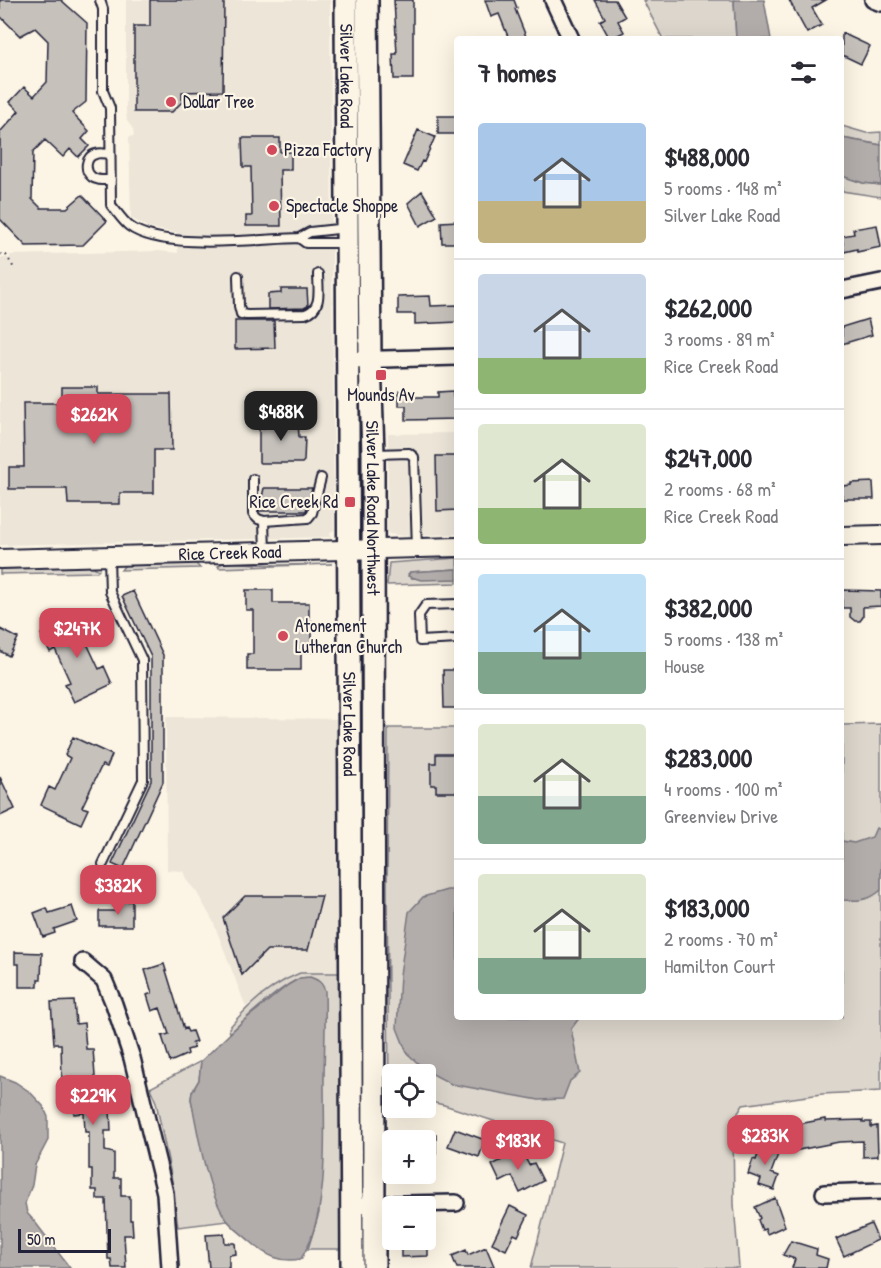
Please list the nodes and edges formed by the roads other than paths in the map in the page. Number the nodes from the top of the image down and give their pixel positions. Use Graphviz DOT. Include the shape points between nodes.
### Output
graph roads {
  1 [pos="100,0"];
  2 [pos="346,0"];
  3 [pos="367,0"];
  4 [pos="553,0"];
  5 [pos="873,0"];
  6 [pos="881,3"];
  7 [pos="570,36"];
  8 [pos="110,154"];
  9 [pos="111,180"];
  10 [pos="347,236"];
  11 [pos="299,238"];
  12 [pos="318,274"];
  13 [pos="238,276"];
  14 [pos="881,282"];
  15 [pos="844,290"];
  16 [pos="454,357"];
  17 [pos="370,359"];
  18 [pos="348,360"];
  19 [pos="373,454"];
  20 [pos="321,478"];
  21 [pos="253,479"];
  22 [pos="264,520"];
  23 [pos="881,535"];
  24 [pos="844,536"];
  25 [pos="454,547"];
  26 [pos="417,548"];
  27 [pos="350,550"];
  28 [pos="374,550"];
  29 [pos="265,553"];
  30 [pos="109,557"];
  31 [pos="0,559"];
  32 [pos="454,604"];
  33 [pos="454,639"];
  34 [pos="103,864"];
  35 [pos="83,962"];
  36 [pos="881,1191"];
  37 [pos="824,1192"];
  38 [pos="456,1203"];
  39 [pos="373,1204"];
  40 [pos="351,1205"];
  41 [pos="170,1268"];
  42 [pos="352,1268"];
  43 [pos="374,1268"];
  1 -- 8 [label="lane" via="104,9 103,90 110,108"];
  2 -- 10 [label="main road, Silver Lake Road"];
  3 -- 17 [label="main road, Silver Lake Road Northwest"];
  4 -- 7 [label="street"];
  5 -- 6 [label="street"];
  8 -- 9 [label="lane"];
  8 -- 9 [label="lane" via="95,154 87,164 91,177"];
  9 -- 11 [label="lane" via="111,205 129,225 156,237 174,241"];
  10 -- 11 [label="lane" via="310,232"];
  10 -- 11 [label="lane" via="306,243"];
  10 -- 18 [label="main road, Silver Lake Road"];
  12 -- 13 [label="lane" via="317,306 305,314 241,314"];
  14 -- 15 [label="street"];
  16 -- 17 [label="street"];
  17 -- 18 [label="street"];
  17 -- 19 [label="main road, Silver Lake Road Northwest"];
  18 -- 27 [label="main road, Silver Lake Road"];
  19 -- 26 [label="lane" via="409,453 414,457"];
  19 -- 28 [label="main road, Silver Lake Road Northwest"];
  20 -- 22 [label="lane" via="308,518"];
  21 -- 22 [label="lane" via="253,514"];
  22 -- 29 [label="lane"];
  23 -- 24 [label="street"];
  25 -- 26 [label="street, Rice Creek Road"];
  26 -- 28 [label="street, Rice Creek Road"];
  27 -- 28 [label="street, Rice Creek Road"];
  27 -- 29 [label="street, Rice Creek Road"];
  27 -- 40 [label="main road, Silver Lake Road"];
  28 -- 39 [label="main road, Silver Lake Road Northwest"];
  29 -- 30 [label="street, Rice Creek Road"];
  30 -- 31 [label="street, Rice Creek Road"];
  30 -- 34 [label="lane" via="110,592 142,660 142,780"];
  32 -- 33 [label="lane" via="426,605 419,615 420,641"];
  35 -- 41 [label="street" via="104,980 132,1058 165,1193"];
  36 -- 37 [label="street"];
  38 -- 39 [label="street"];
  39 -- 40 [label="street"];
  39 -- 43 [label="main road, Silver Lake Road Northwest"];
  40 -- 42 [label="main road, Silver Lake Road"];
}
